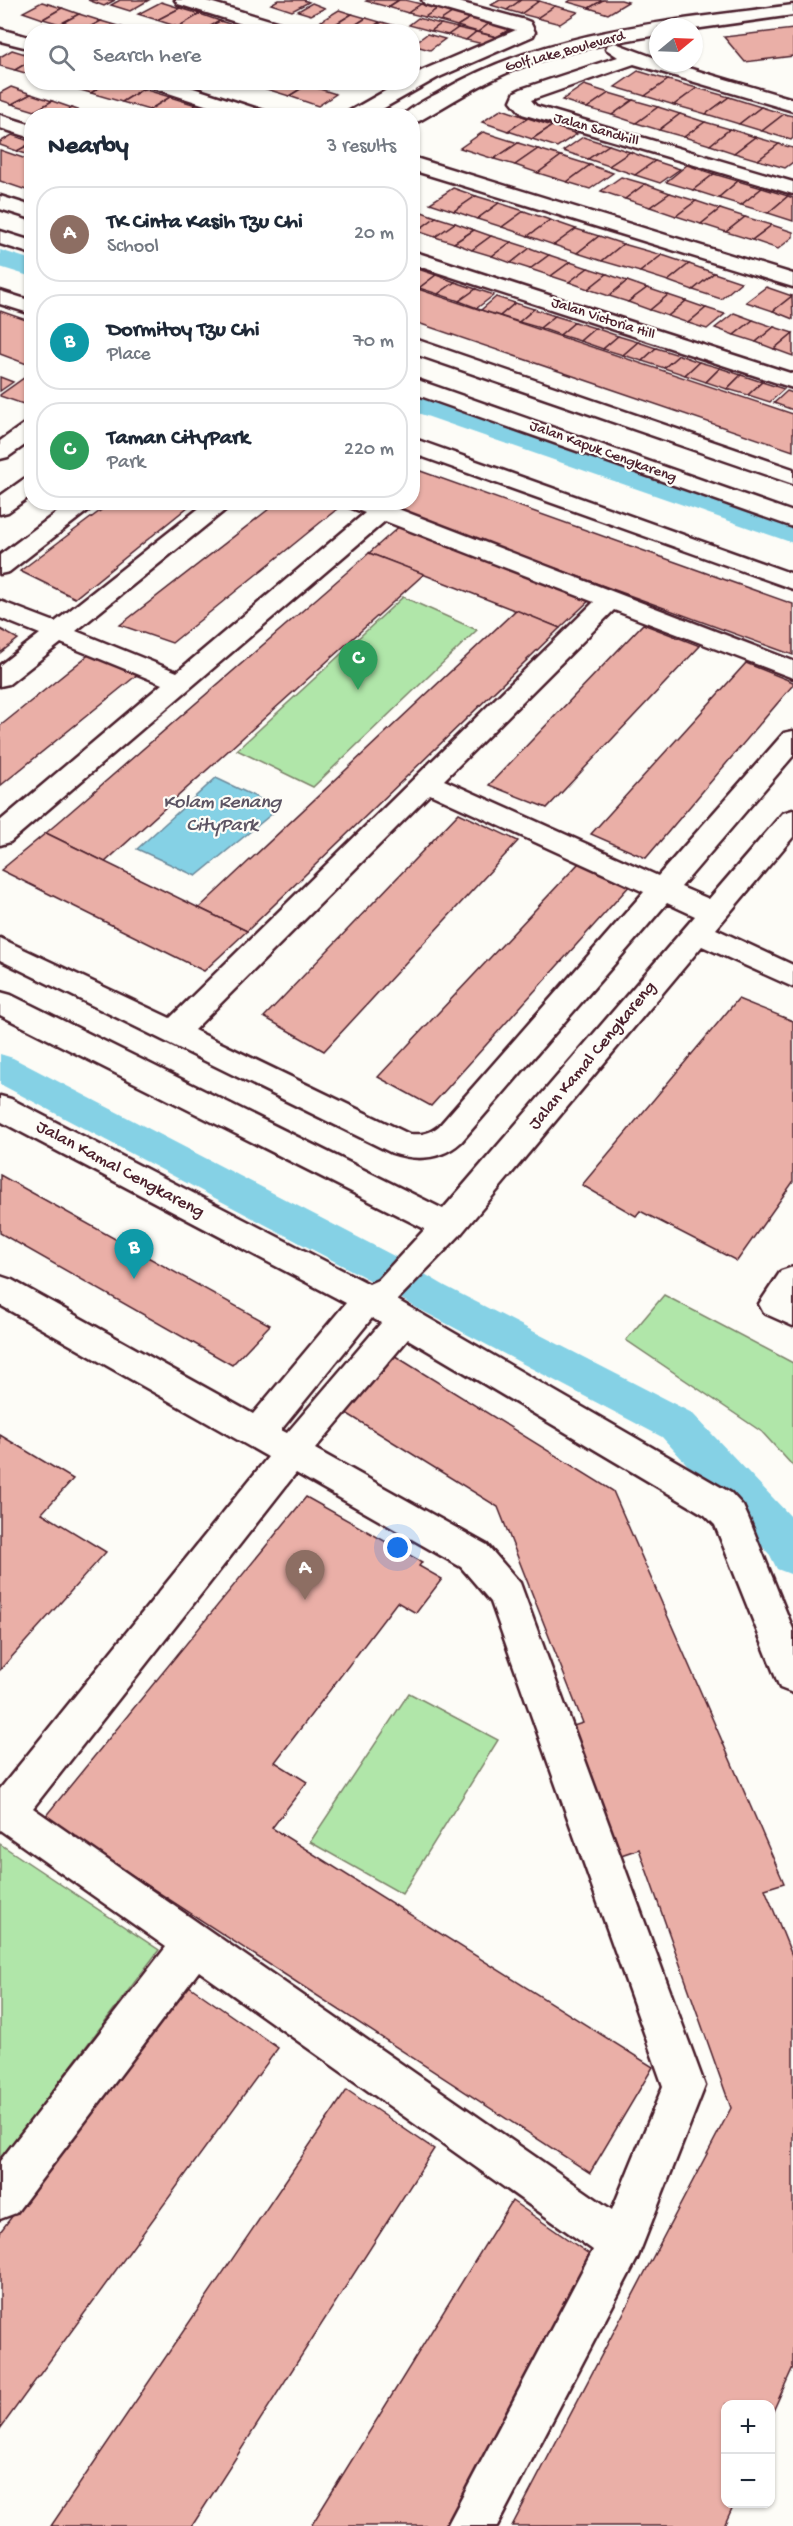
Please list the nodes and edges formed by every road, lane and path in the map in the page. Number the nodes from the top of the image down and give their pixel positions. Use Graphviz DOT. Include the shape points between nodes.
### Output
graph roads {
  1 [pos="184,0"];
  2 [pos="431,0"];
  3 [pos="793,10"];
  4 [pos="703,22"];
  5 [pos="262,24"];
  6 [pos="649,31"];
  7 [pos="0,35"];
  8 [pos="597,40"];
  9 [pos="24,42"];
  10 [pos="634,58"];
  11 [pos="421,71"];
  12 [pos="179,90"];
  13 [pos="393,90"];
  14 [pos="793,105"];
  15 [pos="235,108"];
  16 [pos="367,108"];
  17 [pos="420,113"];
  18 [pos="0,121"];
  19 [pos="24,129"];
  20 [pos="420,169"];
  21 [pos="793,188"];
  22 [pos="0,202"];
  23 [pos="24,210"];
  24 [pos="0,237"];
  25 [pos="24,245"];
  26 [pos="420,260"];
  27 [pos="793,281"];
  28 [pos="0,297"];
  29 [pos="24,305"];
  30 [pos="420,348"];
  31 [pos="793,381"];
  32 [pos="420,388"];
  33 [pos="420,448"];
  34 [pos="793,477"];
  35 [pos="24,490"];
  36 [pos="0,507"];
  37 [pos="76,510"];
  38 [pos="213,510"];
  39 [pos="377,510"];
  40 [pos="382,512"];
  41 [pos="793,520"];
  42 [pos="0,567"];
  43 [pos="793,582"];
  44 [pos="611,599"];
  45 [pos="0,609"];
  46 [pos="58,632"];
  47 [pos="793,670"];
  48 [pos="0,678"];
  49 [pos="182,683"];
  50 [pos="793,739"];
  51 [pos="426,782"];
  52 [pos="793,819"];
  53 [pos="0,836"];
  54 [pos="662,888"];
  55 [pos="706,923"];
  56 [pos="0,948"];
  57 [pos="793,977"];
  58 [pos="0,1002"];
  59 [pos="172,1034"];
  60 [pos="0,1107"];
  61 [pos="440,1235"];
  62 [pos="793,1280"];
  63 [pos="0,1289"];
  64 [pos="389,1298"];
  65 [pos="793,1313"];
  66 [pos="257,1434"];
  67 [pos="293,1455"];
  68 [pos="793,1676"];
  69 [pos="3,1810"];
  70 [pos="194,1944"];
  71 [pos="0,2197"];
  72 [pos="621,2243"];
  73 [pos="471,2526"];
  1 -- 5 [label="street"];
  2 -- 11 [label="street" via="526,29 522,35"];
  3 -- 4 [label="street"];
  6 -- 8 [label="street, Golf Lake Boulevard"];
  7 -- 9 [label="street"];
  8 -- 10 [label="street"];
  8 -- 17 [label="street, Golf Lake Boulevard" via="497,70"];
  10 -- 14 [label="street"];
  10 -- 21 [label="street, Jalan Sandhill" via="528,93 521,101 529,110"];
  12 -- 15 [label="street"];
  13 -- 16 [label="street"];
  18 -- 19 [label="street"];
  20 -- 27 [label="street"];
  22 -- 23 [label="street"];
  24 -- 25 [label="street"];
  26 -- 31 [label="street, Jalan Victoria Hill"];
  28 -- 29 [label="street"];
  30 -- 34 [label="street"];
  32 -- 41 [label="street, Jalan Kapuk Cengkareng"];
  33 -- 43 [label="street"];
  35 -- 36 [label="street"];
  37 -- 42 [label="street"];
  38 -- 46 [label="street"];
  39 -- 40 [label="street"];
  40 -- 44 [label="street"];
  40 -- 49 [label="street"];
  44 -- 47 [label="street"];
  44 -- 51 [label="street"];
  45 -- 46 [label="street"];
  46 -- 48 [label="street"];
  46 -- 49 [label="street"];
  49 -- 53 [label="street"];
  50 -- 54 [label="street"];
  51 -- 54 [label="street"];
  51 -- 59 [label="street"];
  52 -- 55 [label="street, Jalan Kamal Cengkareng"];
  54 -- 55 [label="street"];
  54 -- 59 [label="street" via="450,1134 431,1146 403,1145"];
  55 -- 57 [label="street"];
  55 -- 61 [label="street, Jalan Kamal Cengkareng"];
  56 -- 59 [label="street"];
  58 -- 61 [label="street"];
  60 -- 64 [label="street, Jalan Kamal Cengkareng"];
  61 -- 64 [label="street, Jalan Kamal Cengkareng"];
  62 -- 65 [label="street" via="776,1304"];
  63 -- 66 [label="street"];
  64 -- 66 [label="street"];
  64 -- 67 [label="street" via="327,1409"];
  64 -- 68 [label="street" via="718,1504 730,1517"];
  66 -- 67 [label="street"];
  67 -- 69 [label="street"];
  67 -- 72 [label="street" via="474,1556 507,1594 684,2086"];
  69 -- 70 [label="street"];
  70 -- 71 [label="street"];
  70 -- 72 [label="street"];
  72 -- 73 [label="street"];
}
